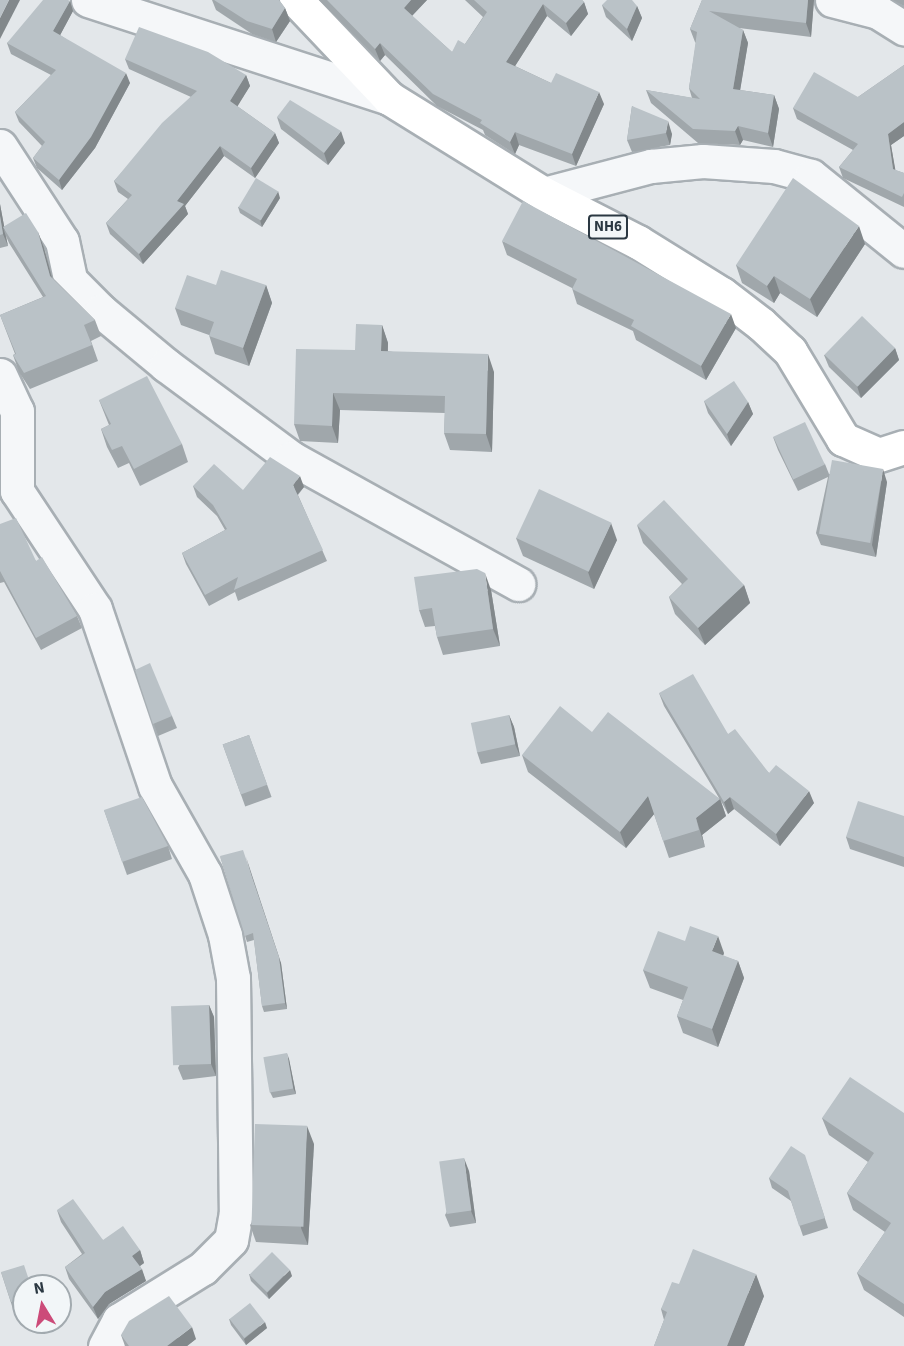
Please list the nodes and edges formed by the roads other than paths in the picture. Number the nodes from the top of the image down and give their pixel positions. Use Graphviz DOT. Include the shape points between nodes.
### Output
graph roads {
  1 [pos="88,0"];
  2 [pos="296,0"];
  3 [pos="832,0"];
  4 [pos="904,28"];
  5 [pos="389,99"];
  6 [pos="0,146"];
  7 [pos="544,194"];
  8 [pos="904,251"];
  9 [pos="0,375"];
  10 [pos="904,447"];
  11 [pos="518,584"];
  12 [pos="105,1346"];
  1 -- 5 [label="street"];
  2 -- 5 [label="highway, NH6"];
  3 -- 4 [label="street" via="878,12"];
  5 -- 7 [label="highway, NH6"];
  6 -- 11 [label="street" via="62,241 70,280 109,318 291,458"];
  7 -- 8 [label="street" via="651,166 703,161 774,166 811,176 870,228"];
  7 -- 10 [label="highway, NH6" via="638,242 722,294 761,324 790,351 843,439 879,455"];
  9 -- 12 [label="street" via="17,411 17,491 94,609 155,786 205,874 225,935 233,978 236,1203 231,1240 203,1268 119,1320"];
}
